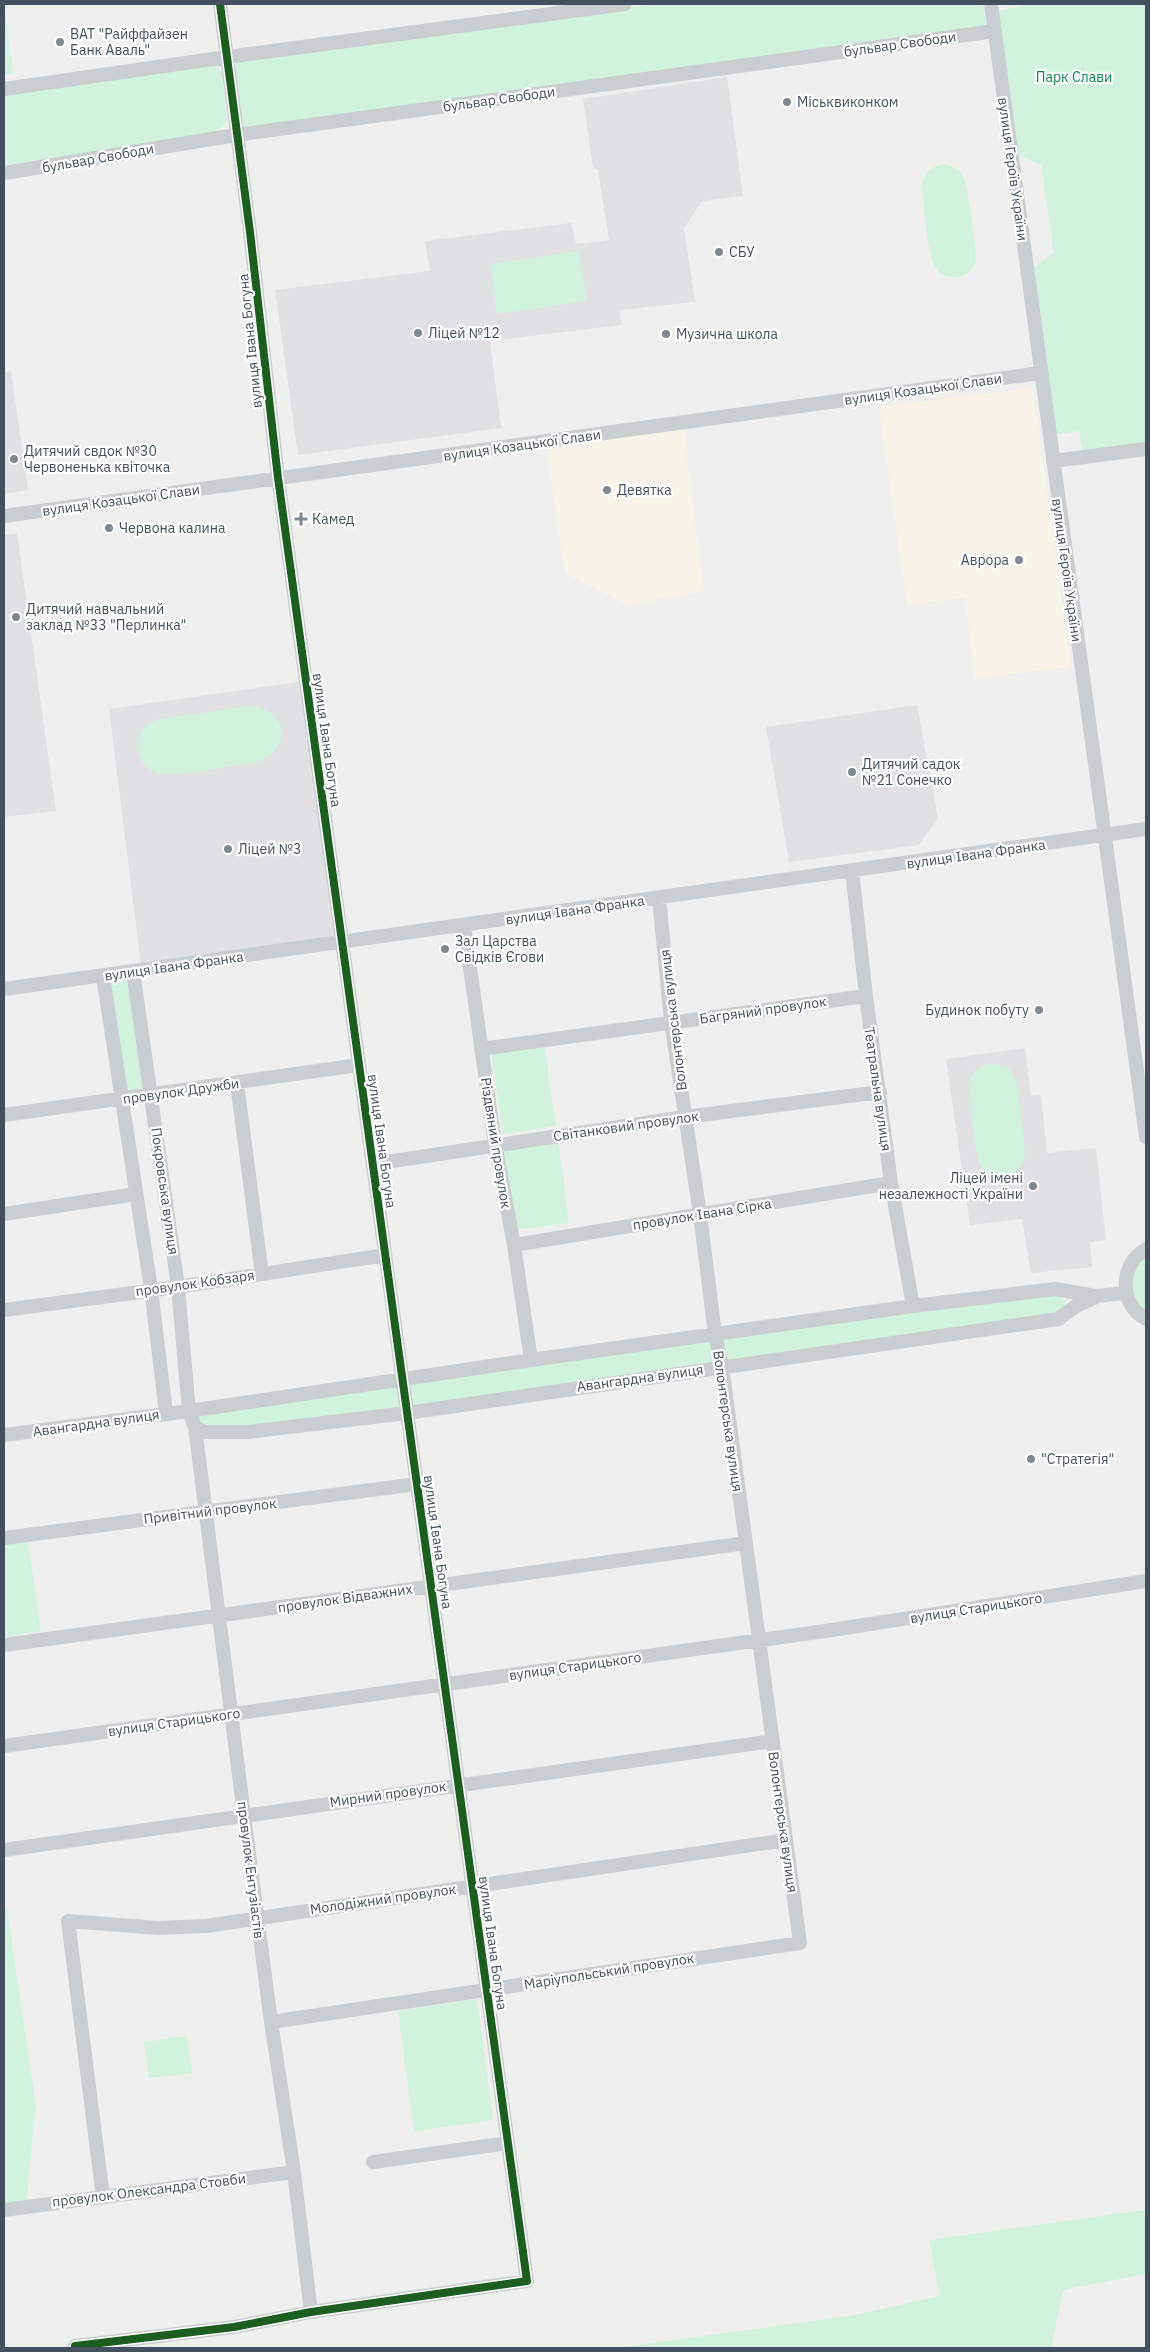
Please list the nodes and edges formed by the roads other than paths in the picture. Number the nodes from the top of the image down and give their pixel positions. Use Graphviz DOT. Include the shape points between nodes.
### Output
graph roads {
  1 [pos="220,4"];
  2 [pos="625,4"];
  3 [pos="991,4"];
  4 [pos="994,31"];
  5 [pos="227,57"];
  6 [pos="4,90"];
  7 [pos="236,135"];
  8 [pos="4,173"];
  9 [pos="1040,373"];
  10 [pos="1146,449"];
  11 [pos="1053,461"];
  12 [pos="278,478"];
  13 [pos="4,516"];
  14 [pos="1146,829"];
  15 [pos="1105,836"];
  16 [pos="852,871"];
  17 [pos="659,898"];
  18 [pos="464,925"];
  19 [pos="342,942"];
  20 [pos="133,971"];
  21 [pos="102,976"];
  22 [pos="4,989"];
  23 [pos="866,996"];
  24 [pos="671,1022"];
  25 [pos="482,1049"];
  26 [pos="359,1065"];
  27 [pos="236,1084"];
  28 [pos="880,1092"];
  29 [pos="151,1096"];
  30 [pos="121,1100"];
  31 [pos="4,1115"];
  32 [pos="684,1117"];
  33 [pos="1146,1137"];
  34 [pos="494,1144"];
  35 [pos="373,1164"];
  36 [pos="891,1183"];
  37 [pos="136,1194"];
  38 [pos="4,1214"];
  39 [pos="700,1214"];
  40 [pos="514,1245"];
  41 [pos="1146,1249"];
  42 [pos="385,1255"];
  43 [pos="262,1274"];
  44 [pos="178,1287"];
  45 [pos="151,1289"];
  46 [pos="1126,1293"];
  47 [pos="1096,1296"];
  48 [pos="913,1306"];
  49 [pos="4,1310"];
  50 [pos="1146,1319"];
  51 [pos="715,1334"];
  52 [pos="531,1360"];
  53 [pos="722,1366"];
  54 [pos="402,1378"];
  55 [pos="189,1411"];
  56 [pos="407,1413"];
  57 [pos="166,1414"];
  58 [pos="195,1427"];
  59 [pos="4,1435"];
  60 [pos="417,1484"];
  61 [pos="204,1512"];
  62 [pos="4,1538"];
  63 [pos="746,1543"];
  64 [pos="1146,1581"];
  65 [pos="431,1586"];
  66 [pos="218,1615"];
  67 [pos="759,1640"];
  68 [pos="4,1645"];
  69 [pos="444,1684"];
  70 [pos="231,1714"];
  71 [pos="773,1741"];
  72 [pos="4,1746"];
  73 [pos="458,1784"];
  74 [pos="244,1815"];
  75 [pos="786,1840"];
  76 [pos="4,1850"];
  77 [pos="472,1886"];
  78 [pos="257,1917"];
  79 [pos="800,1943"];
  80 [pos="486,1990"];
  81 [pos="271,2022"];
  82 [pos="508,2143"];
  83 [pos="373,2162"];
  84 [pos="294,2172"];
  85 [pos="103,2197"];
  86 [pos="4,2210"];
  87 [pos="311,2312"];
  88 [pos="75,2346"];
  1 -- 5 [label="street, вулиця Івана Богуна"];
  2 -- 5 [label="street"];
  3 -- 4 [label="street, вулиця Героїв України"];
  4 -- 7 [label="street, бульвар Свободи"];
  4 -- 9 [label="street, вулиця Героїв України"];
  5 -- 6 [label="street"];
  5 -- 7 [label="street, вулиця Івана Богуна"];
  7 -- 8 [label="street, бульвар Свободи"];
  7 -- 12 [label="street, вулиця Івана Богуна"];
  9 -- 11 [label="street, вулиця Героїв України"];
  9 -- 12 [label="street, вулиця Козацької Слави"];
  10 -- 11 [label="street"];
  11 -- 15 [label="street, вулиця Героїв України"];
  12 -- 13 [label="street, вулиця Козацької Слави"];
  12 -- 19 [label="street, вулиця Івана Богуна"];
  14 -- 15 [label="street, вулиця Івана Франка"];
  15 -- 16 [label="street, вулиця Івана Франка"];
  15 -- 33 [label="street, вулиця Героїв України"];
  16 -- 17 [label="street, вулиця Івана Франка"];
  16 -- 23 [label="street, Театральна вулиця"];
  17 -- 18 [label="street, вулиця Івана Франка"];
  17 -- 24 [label="street, Волонтерська вулиця"];
  18 -- 19 [label="street, вулиця Івана Франка"];
  18 -- 25 [label="street, Різдвяний провулок"];
  19 -- 20 [label="street, вулиця Івана Франка"];
  19 -- 26 [label="street, вулиця Івана Богуна"];
  20 -- 21 [label="street, вулиця Івана Франка"];
  20 -- 29 [label="street, Покровська вулиця"];
  21 -- 22 [label="street, вулиця Івана Франка"];
  21 -- 30 [label="street, Покровська вулиця"];
  23 -- 24 [label="street, Багряний провулок"];
  23 -- 28 [label="street, Театральна вулиця"];
  24 -- 25 [label="street, Багряний провулок"];
  24 -- 32 [label="street, Волонтерська вулиця"];
  25 -- 34 [label="street, Різдвяний провулок"];
  26 -- 27 [label="street, провулок Дружби"];
  26 -- 35 [label="street, вулиця Івана Богуна"];
  27 -- 29 [label="street, провулок Дружби"];
  27 -- 43 [label="street"];
  28 -- 32 [label="street, Світанковий провулок"];
  28 -- 36 [label="street, Театральна вулиця"];
  29 -- 30 [label="street, провулок Дружби"];
  29 -- 44 [label="street, Покровська вулиця"];
  30 -- 31 [label="street, провулок Дружби"];
  30 -- 37 [label="street, Покровська вулиця"];
  32 -- 34 [label="street, Світанковий провулок"];
  32 -- 39 [label="street, Волонтерська вулиця"];
  34 -- 35 [label="street, Світанковий провулок"];
  34 -- 40 [label="street, Різдвяний провулок"];
  35 -- 42 [label="street, вулиця Івана Богуна"];
  36 -- 39 [label="street, провулок Івана Сірка"];
  36 -- 48 [label="street, Театральна вулиця"];
  37 -- 38 [label="street"];
  37 -- 45 [label="street, Покровська вулиця"];
  39 -- 40 [label="street, провулок Івана Сірка"];
  39 -- 51 [label="street, Волонтерська вулиця"];
  40 -- 52 [label="street, Різдвяний провулок"];
  41 -- 46 [label="street" via="1130,1265"];
  42 -- 43 [label="street, провулок Кобзаря"];
  42 -- 54 [label="street, вулиця Івана Богуна"];
  43 -- 44 [label="street, провулок Кобзаря"];
  44 -- 45 [label="street, провулок Кобзаря"];
  44 -- 55 [label="street, Покровська вулиця"];
  45 -- 49 [label="street, провулок Кобзаря"];
  45 -- 57 [label="street, Покровська вулиця"];
  46 -- 47 [label="street, Авангардна вулиця"];
  46 -- 50 [label="street" via="1135,1310"];
  47 -- 48 [label="street, Авангардна вулиця" via="1055,1289"];
  47 -- 53 [label="street, Авангардна вулиця" via="1058,1319"];
  48 -- 51 [label="street, Авангардна вулиця"];
  51 -- 52 [label="street, Авангардна вулиця"];
  51 -- 53 [label="street, Волонтерська вулиця"];
  52 -- 54 [label="street, Авангардна вулиця"];
  53 -- 56 [label="street, Авангардна вулиця"];
  53 -- 63 [label="street, Волонтерська вулиця"];
  54 -- 55 [label="street, Авангардна вулиця"];
  54 -- 56 [label="street, вулиця Івана Богуна"];
  55 -- 57 [label="street, Авангардна вулиця"];
  55 -- 58 [label="street"];
  56 -- 58 [label="street, Авангардна вулиця" via="248,1432 205,1432"];
  56 -- 60 [label="street, вулиця Івана Богуна"];
  57 -- 59 [label="street, Авангардна вулиця"];
  58 -- 61 [label="street, провулок Ентузіастів"];
  60 -- 61 [label="street, Привітний провулок"];
  60 -- 65 [label="street, вулиця Івана Богуна"];
  61 -- 62 [label="street, Привітний провулок"];
  61 -- 66 [label="street, провулок Ентузіастів"];
  63 -- 65 [label="street, провулок Відважних"];
  63 -- 67 [label="street, Волонтерська вулиця"];
  64 -- 67 [label="street, вулиця Старицького"];
  65 -- 66 [label="street, провулок Відважних"];
  65 -- 69 [label="street, вулиця Івана Богуна"];
  66 -- 68 [label="street, провулок Відважних"];
  66 -- 70 [label="street, провулок Ентузіастів"];
  67 -- 69 [label="street, вулиця Старицького"];
  67 -- 71 [label="street, Волонтерська вулиця"];
  69 -- 70 [label="street, вулиця Старицького"];
  69 -- 73 [label="street, вулиця Івана Богуна"];
  70 -- 72 [label="street, вулиця Старицького"];
  70 -- 74 [label="street, провулок Ентузіастів"];
  71 -- 73 [label="street, Мирний провулок"];
  71 -- 75 [label="street, Волонтерська вулиця"];
  73 -- 74 [label="street, Мирний провулок"];
  73 -- 77 [label="street, вулиця Івана Богуна"];
  74 -- 76 [label="street, Мирний провулок"];
  74 -- 78 [label="street, провулок Ентузіастів"];
  75 -- 77 [label="street, Молодіжний провулок"];
  75 -- 79 [label="street, Волонтерська вулиця"];
  77 -- 78 [label="street, Молодіжний провулок"];
  77 -- 80 [label="street, вулиця Івана Богуна"];
  78 -- 81 [label="street, провулок Ентузіастів"];
  78 -- 85 [label="street, Молодіжний провулок" via="206,1926 158,1928 68,1921"];
  79 -- 80 [label="street, Маріупольський провулок"];
  80 -- 81 [label="street, Маріупольський провулок"];
  80 -- 82 [label="street, вулиця Івана Богуна"];
  81 -- 84 [label="street, провулок Ентузіастів"];
  82 -- 83 [label="street"];
  82 -- 87 [label="street, вулиця Івана Богуна" via="527,2281"];
  84 -- 85 [label="street, провулок Олександра Стовби"];
  84 -- 87 [label="street, провулок Ентузіастів"];
  85 -- 86 [label="street, провулок Олександра Стовби"];
  87 -- 88 [label="street" via="234,2327"];
}
